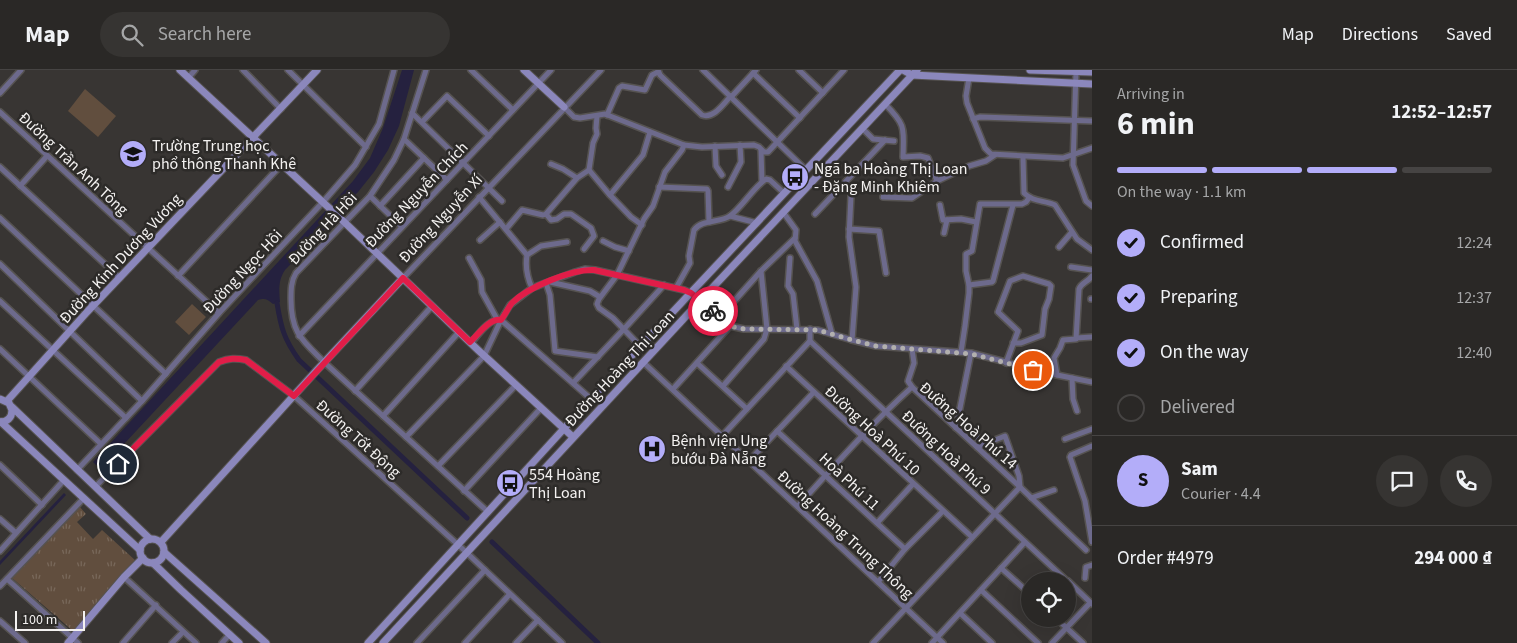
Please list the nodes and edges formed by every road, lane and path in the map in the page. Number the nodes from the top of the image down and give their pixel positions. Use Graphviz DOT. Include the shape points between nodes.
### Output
graph roads {
  1 [pos="21,70"];
  2 [pos="180,70"];
  3 [pos="195,70"];
  4 [pos="243,70"];
  5 [pos="288,70"];
  6 [pos="317,70"];
  7 [pos="394,70"];
  8 [pos="426,70"];
  9 [pos="471,70"];
  10 [pos="524,70"];
  11 [pos="551,70"];
  12 [pos="600,70"];
  13 [pos="703,70"];
  14 [pos="799,70"];
  15 [pos="844,70"];
  16 [pos="901,70"];
  17 [pos="1030,70"];
  18 [pos="658,71"];
  19 [pos="755,71"];
  20 [pos="1076,72"];
  21 [pos="1092,72"];
  22 [pos="914,73"];
  23 [pos="188,78"];
  24 [pos="969,78"];
  25 [pos="538,83"];
  26 [pos="1075,83"];
  27 [pos="1092,84"];
  28 [pos="303,85"];
  29 [pos="0,93"];
  30 [pos="823,93"];
  31 [pos="731,96"];
  32 [pos="885,104"];
  33 [pos="564,107"];
  34 [pos="281,109"];
  35 [pos="513,110"];
  36 [pos="0,112"];
  37 [pos="412,113"];
  38 [pos="607,115"];
  39 [pos="597,116"];
  40 [pos="800,118"];
  41 [pos="973,119"];
  42 [pos="1074,121"];
  43 [pos="1092,121"];
  44 [pos="422,122"];
  45 [pos="862,128"];
  46 [pos="650,132"];
  47 [pos="489,136"];
  48 [pos="253,138"];
  49 [pos="404,139"];
  50 [pos="885,140"];
  51 [pos="894,141"];
  52 [pos="777,142"];
  53 [pos="684,144"];
  54 [pos="740,145"];
  55 [pos="715,146"];
  56 [pos="366,147"];
  57 [pos="1092,148"];
  58 [pos="761,150"];
  59 [pos="995,155"];
  60 [pos="47,156"];
  61 [pos="1073,156"];
  62 [pos="1023,157"];
  63 [pos="424,158"];
  64 [pos="463,162"];
  65 [pos="282,164"];
  66 [pos="551,164"];
  67 [pos="0,167"];
  68 [pos="589,170"];
  69 [pos="806,170"];
  70 [pos="722,174"];
  71 [pos="577,178"];
  72 [pos="447,180"];
  73 [pos="937,181"];
  74 [pos="762,182"];
  75 [pos="20,186"];
  76 [pos="488,187"];
  77 [pos="659,187"];
  78 [pos="728,187"];
  79 [pos="784,193"];
  80 [pos="610,195"];
  81 [pos="370,196"];
  82 [pos="851,196"];
  83 [pos="479,197"];
  84 [pos="883,198"];
  85 [pos="1029,198"];
  86 [pos="502,201"];
  87 [pos="325,204"];
  88 [pos="940,205"];
  89 [pos="1013,205"];
  90 [pos="380,206"];
  91 [pos="1092,206"];
  92 [pos="783,212"];
  93 [pos="546,214"];
  94 [pos="815,214"];
  95 [pos="730,216"];
  96 [pos="0,218"];
  97 [pos="342,220"];
  98 [pos="947,220"];
  99 [pos="500,222"];
  100 [pos="709,222"];
  101 [pos="976,222"];
  102 [pos="757,223"];
  103 [pos="642,225"];
  104 [pos="402,227"];
  105 [pos="506,229"];
  106 [pos="849,229"];
  107 [pos="1072,232"];
  108 [pos="944,234"];
  109 [pos="795,238"];
  110 [pos="480,240"];
  111 [pos="603,241"];
  112 [pos="567,242"];
  113 [pos="1059,247"];
  114 [pos="584,248"];
  115 [pos="148,249"];
  116 [pos="1092,250"];
  117 [pos="629,251"];
  118 [pos="377,253"];
  119 [pos="527,255"];
  120 [pos="470,258"];
  121 [pos="790,258"];
  122 [pos="0,264"];
  123 [pos="1071,268"];
  124 [pos="1092,270"];
  125 [pos="761,271"];
  126 [pos="886,273"];
  127 [pos="618,275"];
  128 [pos="178,276"];
  129 [pos="1092,276"];
  130 [pos="120,278"];
  131 [pos="403,278"];
  132 [pos="548,282"];
  133 [pos="664,285"];
  134 [pos="969,285"];
  135 [pos="532,288"];
  136 [pos="676,288"];
  137 [pos="691,293"];
  138 [pos="600,297"];
  139 [pos="700,300"];
  140 [pos="0,301"];
  141 [pos="93,306"];
  142 [pos="432,306"];
  143 [pos="219,313"];
  144 [pos="720,317"];
  145 [pos="499,320"];
  146 [pos="730,326"];
  147 [pos="767,329"];
  148 [pos="797,329"];
  149 [pos="810,329"];
  150 [pos="624,330"];
  151 [pos="70,331"];
  152 [pos="459,332"];
  153 [pos="832,334"];
  154 [pos="299,336"];
  155 [pos="1092,337"];
  156 [pos="1076,338"];
  157 [pos="852,340"];
  158 [pos="810,341"];
  159 [pos="470,342"];
  160 [pos="1013,343"];
  161 [pos="641,347"];
  162 [pos="0,349"];
  163 [pos="912,349"];
  164 [pos="53,350"];
  165 [pos="555,352"];
  166 [pos="960,352"];
  167 [pos="972,354"];
  168 [pos="484,356"];
  169 [pos="598,356"];
  170 [pos="547,361"];
  171 [pos="324,362"];
  172 [pos="643,362"];
  173 [pos="697,362"];
  174 [pos="1006,362"];
  175 [pos="786,366"];
  176 [pos="166,374"];
  177 [pos="29,376"];
  178 [pos="1057,376"];
  179 [pos="1072,378"];
  180 [pos="1092,382"];
  181 [pos="573,383"];
  182 [pos="516,385"];
  183 [pos="723,386"];
  184 [pos="912,387"];
  185 [pos="673,390"];
  186 [pos="355,391"];
  187 [pos="814,392"];
  188 [pos="294,396"];
  189 [pos="142,400"];
  190 [pos="591,400"];
  191 [pos="5,401"];
  192 [pos="541,408"];
  193 [pos="748,408"];
  194 [pos="1077,411"];
  195 [pos="885,412"];
  196 [pos="959,415"];
  197 [pos="383,416"];
  198 [pos="126,418"];
  199 [pos="1,422"];
  200 [pos="956,428"];
  201 [pos="1092,429"];
  202 [pos="565,430"];
  203 [pos="777,431"];
  204 [pos="722,436"];
  205 [pos="861,436"];
  206 [pos="406,437"];
  207 [pos="573,437"];
  208 [pos="1065,439"];
  209 [pos="101,444"];
  210 [pos="983,444"];
  211 [pos="976,447"];
  212 [pos="1090,447"];
  213 [pos="749,461"];
  214 [pos="0,465"];
  215 [pos="438,466"];
  216 [pos="77,470"];
  217 [pos="826,476"];
  218 [pos="64,480"];
  219 [pos="913,484"];
  220 [pos="95,487"];
  221 [pos="1020,487"];
  222 [pos="464,490"];
  223 [pos="1054,490"];
  224 [pos="84,498"];
  225 [pos="1032,498"];
  226 [pos="42,506"];
  227 [pos="798,506"];
  228 [pos="943,511"];
  229 [pos="488,512"];
  230 [pos="994,513"];
  231 [pos="0,519"];
  232 [pos="877,523"];
  233 [pos="16,533"];
  234 [pos="972,537"];
  235 [pos="150,539"];
  236 [pos="161,542"];
  237 [pos="1025,542"];
  238 [pos="1092,542"];
  239 [pos="458,545"];
  240 [pos="905,549"];
  241 [pos="140,550"];
  242 [pos="1086,550"];
  243 [pos="0,551"];
  244 [pos="164,552"];
  245 [pos="466,552"];
  246 [pos="143,558"];
  247 [pos="153,563"];
  248 [pos="1092,565"];
  249 [pos="1001,568"];
  250 [pos="485,570"];
  251 [pos="1057,572"];
  252 [pos="124,578"];
  253 [pos="1085,578"];
  254 [pos="8,579"];
  255 [pos="878,582"];
  256 [pos="0,586"];
  257 [pos="1021,586"];
  258 [pos="1076,589"];
  259 [pos="981,590"];
  260 [pos="510,594"];
  261 [pos="1091,603"];
  262 [pos="156,605"];
  263 [pos="906,608"];
  264 [pos="960,612"];
  265 [pos="538,620"];
  266 [pos="0,621"];
  267 [pos="1067,628"];
  268 [pos="183,632"];
  269 [pos="230,634"];
  270 [pos="937,637"];
  271 [pos="73,641"];
  272 [pos="25,643"];
  273 [pos="122,643"];
  274 [pos="172,643"];
  275 [pos="196,643"];
  276 [pos="222,643"];
  277 [pos="240,643"];
  278 [pos="266,643"];
  279 [pos="368,643"];
  280 [pos="383,643"];
  281 [pos="417,643"];
  282 [pos="465,643"];
  283 [pos="516,643"];
  284 [pos="562,643"];
  285 [pos="873,643"];
  286 [pos="932,643"];
  287 [pos="943,643"];
  288 [pos="992,643"];
  289 [pos="1038,643"];
  290 [pos="1052,643"];
  291 [pos="1083,643"];
  1 -- 29 [label="street"];
  2 -- 23 [label="main road"];
  3 -- 23 [label="street"];
  4 -- 34 [label="street"];
  5 -- 28 [label="street"];
  6 -- 28 [label="main road, Đường Kinh Dương Vương"];
  7 -- 56 [label="street, Đường Ngọc Hồi" via="379,124"];
  8 -- 37 [label="street, Đường Hà Hồi"];
  9 -- 35 [label="street"];
  10 -- 25 [label="main road"];
  11 -- 25 [label="street, Đường Nguyễn Chích"];
  12 -- 33 [label="street, Đường Nguyễn Xí"];
  13 -- 31 [label="street"];
  14 -- 30 [label="street"];
  15 -- 30 [label="street"];
  16 -- 22 [label="main road"];
  16 -- 69 [label="main road, Đường Hoàng Thị Loan"];
  17 -- 20 [label="main road"];
  18 -- 31 [label="street" via="702,115 710,116"];
  18 -- 38 [label="street" via="651,76 645,90 618,88"];
  19 -- 31 [label="street"];
  19 -- 40 [label="street"];
  20 -- 21 [label="main road"];
  20 -- 26 [label="street"];
  22 -- 24 [label="main road"];
  22 -- 32 [label="main road, Đường Hoàng Thị Loan"];
  23 -- 48 [label="main road"];
  24 -- 26 [label="main road"];
  24 -- 41 [label="street" via="966,96"];
  25 -- 33 [label="main road"];
  25 -- 35 [label="street, Đường Nguyễn Chích"];
  26 -- 27 [label="main road"];
  26 -- 42 [label="street"];
  28 -- 34 [label="main road, Đường Kinh Dương Vương"];
  28 -- 56 [label="street"];
  30 -- 40 [label="street"];
  31 -- 52 [label="street"];
  32 -- 45 [label="main road, Đường Hoàng Thị Loan"];
  32 -- 73 [label="street" via="902,125 902,157 928,158"];
  33 -- 39 [label="street" via="577,118"];
  33 -- 76 [label="street, Đường Nguyễn Xí"];
  34 -- 48 [label="main road, Đường Kinh Dương Vương"];
  35 -- 47 [label="street, Đường Nguyễn Chích"];
  36 -- 60 [label="street, Đường Trần Anh Tông"];
  37 -- 44 [label="street"];
  37 -- 49 [label="street, Đường Hà Hồi"];
  38 -- 39 [label="street"];
  38 -- 46 [label="street"];
  39 -- 68 [label="street" via="597,134"];
  40 -- 52 [label="street"];
  41 -- 42 [label="street"];
  41 -- 59 [label="street" via="985,148"];
  42 -- 43 [label="street"];
  42 -- 61 [label="street"];
  44 -- 47 [label="street" via="447,96"];
  44 -- 64 [label="street"];
  45 -- 50 [label="street" via="873,139"];
  45 -- 92 [label="main road, Đường Hoàng Thị Loan"];
  46 -- 53 [label="street"];
  46 -- 80 [label="street" via="643,155"];
  47 -- 64 [label="street, Đường Nguyễn Chích"];
  48 -- 65 [label="main road"];
  48 -- 115 [label="main road, Đường Kinh Dương Vương"];
  49 -- 63 [label="street"];
  49 -- 81 [label="street, Đường Hà Hồi"];
  50 -- 51 [label="street"];
  50 -- 94 [label="street"];
  52 -- 58 [label="street" via="770,152"];
  52 -- 69 [label="street"];
  53 -- 55 [label="street"];
  53 -- 77 [label="street"];
  54 -- 55 [label="street"];
  54 -- 58 [label="street" via="757,146"];
  54 -- 78 [label="street" via="741,162"];
  55 -- 70 [label="street" via="716,166"];
  56 -- 87 [label="street, Đường Ngọc Hồi"];
  57 -- 61 [label="street"];
  58 -- 74 [label="street"];
  59 -- 62 [label="street"];
  59 -- 73 [label="street"];
  60 -- 75 [label="street"];
  60 -- 115 [label="street, Đường Trần Anh Tông"];
  61 -- 62 [label="street"];
  61 -- 91 [label="street" via="1073,166 1086,201"];
  62 -- 85 [label="street" via="1023,190"];
  63 -- 72 [label="street"];
  63 -- 90 [label="street"];
  64 -- 72 [label="street, Đường Nguyễn Chích"];
  64 -- 76 [label="street"];
  65 -- 87 [label="main road"];
  65 -- 128 [label="street"];
  66 -- 71 [label="street"];
  67 -- 75 [label="street"];
  68 -- 71 [label="street"];
  68 -- 80 [label="street"];
  69 -- 79 [label="main road, Đường Hoàng Thị Loan"];
  71 -- 93 [label="street"];
  72 -- 104 [label="street, Đường Nguyễn Chích"];
  73 -- 84 [label="street" via="912,198"];
  74 -- 79 [label="street" via="770,180"];
  74 -- 95 [label="street"];
  75 -- 130 [label="street"];
  76 -- 83 [label="street, Đường Nguyễn Xí"];
  76 -- 86 [label="street"];
  77 -- 100 [label="street" via="707,189"];
  77 -- 103 [label="street"];
  79 -- 102 [label="main road, Đường Hoàng Thị Loan"];
  80 -- 103 [label="street"];
  81 -- 90 [label="street"];
  81 -- 97 [label="street, Đường Hà Hồi"];
  82 -- 106 [label="street"];
  83 -- 99 [label="street"];
  83 -- 131 [label="street, Đường Nguyễn Xí"];
  85 -- 89 [label="street" via="1024,204"];
  85 -- 107 [label="street" via="1055,205"];
  87 -- 97 [label="main road"];
  87 -- 143 [label="street, Đường Ngọc Hồi"];
  88 -- 98 [label="street" via="943,220"];
  89 -- 101 [label="street" via="980,204"];
  89 -- 134 [label="street" via="993,280"];
  90 -- 104 [label="street"];
  92 -- 109 [label="street" via="796,230"];
  92 -- 139 [label="main road, Đường Hoàng Thị Loan"];
  93 -- 105 [label="street" via="522,210"];
  93 -- 114 [label="street" via="554,220 571,214 591,228 594,236"];
  95 -- 100 [label="street"];
  95 -- 102 [label="street"];
  96 -- 141 [label="street"];
  97 -- 118 [label="main road"];
  97 -- 154 [label="street, Đường Hà Hồi" via="294,276 291,313"];
  98 -- 101 [label="street"];
  98 -- 108 [label="street"];
  99 -- 105 [label="street"];
  99 -- 110 [label="street"];
  100 -- 136 [label="street" via="694,230 690,263"];
  101 -- 134 [label="street" via="972,251 966,254"];
  102 -- 137 [label="main road, Đường Hoàng Thị Loan"];
  103 -- 117 [label="street"];
  104 -- 118 [label="street, Đường Nguyễn Chích"];
  105 -- 119 [label="street"];
  106 -- 126 [label="street" via="879,231"];
  106 -- 157 [label="street" via="856,287"];
  107 -- 113 [label="street"];
  107 -- 116 [label="street" via="1079,242"];
  109 -- 125 [label="street"];
  109 -- 153 [label="street" via="817,281"];
  111 -- 117 [label="street"];
  112 -- 119 [label="street" via="541,246"];
  115 -- 128 [label="street, Đường Trần Anh Tông"];
  115 -- 130 [label="main road, Đường Kinh Dương Vương"];
  117 -- 127 [label="street"];
  118 -- 131 [label="main road"];
  118 -- 154 [label="street, Đường Nguyễn Chích"];
  119 -- 135 [label="street"];
  120 -- 145 [label="street" via="481,280 482,292"];
  121 -- 148 [label="street" via="788,286 793,294"];
  122 -- 151 [label="street"];
  123 -- 124 [label="street"];
  125 -- 144 [label="street"];
  125 -- 147 [label="street"];
  127 -- 132 [label="street" via="585,269"];
  127 -- 133 [label="street"];
  127 -- 138 [label="street"];
  128 -- 143 [label="street, Đường Trần Anh Tông"];
  129 -- 156 [label="street" via="1079,289"];
  130 -- 141 [label="main road, Đường Kinh Dương Vương"];
  131 -- 142 [label="main road"];
  131 -- 171 [label="main road, Đường Nguyễn Xí"];
  132 -- 135 [label="street"];
  132 -- 138 [label="street" via="590,291"];
  132 -- 165 [label="street"];
  133 -- 136 [label="street"];
  133 -- 150 [label="street"];
  134 -- 166 [label="street"];
  135 -- 145 [label="street" via="510,305"];
  136 -- 137 [label="street"];
  137 -- 139 [label="street"];
  137 -- 161 [label="main road, Đường Hoàng Thị Loan"];
  138 -- 150 [label="street" via="598,308"];
  139 -- 144 [label="street"];
  139 -- 172 [label="main road, Đường Hoàng Thị Loan"];
  140 -- 164 [label="street"];
  141 -- 151 [label="main road, Đường Kinh Dương Vương"];
  141 -- 176 [label="street"];
  142 -- 152 [label="main road"];
  142 -- 186 [label="street"];
  143 -- 176 [label="street, Đường Ngọc Hồi"];
  144 -- 146 [label="street"];
  145 -- 159 [label="street" via="490,323"];
  145 -- 168 [label="street"];
  145 -- 170 [label="street"];
  146 -- 147 [label="street"];
  146 -- 173 [label="street"];
  147 -- 148 [label="street"];
  147 -- 183 [label="street" via="764,339"];
  148 -- 149 [label="street"];
  149 -- 153 [label="street"];
  149 -- 158 [label="street"];
  150 -- 161 [label="street"];
  150 -- 169 [label="street"];
  151 -- 164 [label="main road, Đường Kinh Dương Vương"];
  151 -- 189 [label="street"];
  152 -- 159 [label="main road"];
  152 -- 197 [label="street"];
  153 -- 157 [label="street"];
  154 -- 171 [label="street, Đường Hà Hồi"];
  155 -- 156 [label="street"];
  156 -- 178 [label="street" via="1063,340 1055,356"];
  157 -- 163 [label="street"];
  158 -- 175 [label="street"];
  158 -- 195 [label="street, Đường Hoà Phú 9"];
  159 -- 168 [label="main road"];
  160 -- 160 [label="street" via="1018,330 998,312 1010,280 1023,276 1049,284 1042,335"];
  160 -- 174 [label="street"];
  161 -- 190 [label="main road, Đường Hoàng Thị Loan"];
  162 -- 177 [label="street"];
  163 -- 166 [label="street"];
  163 -- 184 [label="street" via="914,363 908,381"];
  164 -- 177 [label="main road, Đường Kinh Dương Vương"];
  164 -- 198 [label="street"];
  165 -- 169 [label="street"];
  165 -- 170 [label="street"];
  166 -- 167 [label="street"];
  167 -- 174 [label="street"];
  167 -- 196 [label="street"];
  168 -- 182 [label="main road"];
  168 -- 206 [label="street"];
  169 -- 181 [label="street"];
  170 -- 181 [label="street"];
  171 -- 186 [label="street, Đường Hà Hồi"];
  171 -- 188 [label="main road, Đường Nguyễn Xí"];
  172 -- 185 [label="street, Đường Hoàng Trung Thông"];
  172 -- 207 [label="main road, Đường Hoàng Thị Loan"];
  173 -- 183 [label="street"];
  173 -- 185 [label="street"];
  174 -- 178 [label="street"];
  175 -- 187 [label="street, Đường Hoà Phú 10"];
  175 -- 193 [label="street"];
  176 -- 189 [label="street, Đường Ngọc Hồi"];
  177 -- 191 [label="main road, Đường Kinh Dương Vương"];
  177 -- 209 [label="street"];
  178 -- 179 [label="street"];
  179 -- 180 [label="street"];
  179 -- 194 [label="street"];
  181 -- 190 [label="street"];
  182 -- 192 [label="main road"];
  182 -- 215 [label="street"];
  183 -- 193 [label="street"];
  184 -- 195 [label="street, Đường Hoà Phú 14"];
  184 -- 200 [label="street, Đường Hoà Phú 14"];
  185 -- 204 [label="street, Đường Hoàng Trung Thông"];
  186 -- 197 [label="street, Đường Hà Hồi"];
  187 -- 203 [label="street"];
  187 -- 205 [label="street, Đường Hoà Phú 10"];
  188 -- 220 [label="street, Đường Tốt Động" via="246,360 237,358 219,362"];
  188 -- 236 [label="main road, Đường Nguyễn Xí"];
  188 -- 239 [label="street, Đường Tốt Động"];
  189 -- 198 [label="street, Đường Ngọc Hồi"];
  190 -- 202 [label="main road, Đường Hoàng Thị Loan"];
  191 -- 199 [label="main road, Đường Kinh Dương Vương" via="12,413 9,419"];
  191 -- 216 [label="main road"];
  192 -- 202 [label="main road"];
  192 -- 222 [label="street"];
  193 -- 204 [label="street"];
  195 -- 205 [label="street, Đường Hoà Phú 14"];
  195 -- 230 [label="street, Đường Hoà Phú 9"];
  196 -- 200 [label="street"];
  196 -- 210 [label="street"];
  197 -- 206 [label="street, Đường Hà Hồi"];
  198 -- 209 [label="street, Đường Ngọc Hồi"];
  199 -- 218 [label="main road"];
  200 -- 211 [label="street, Đường Hoà Phú 14"];
  201 -- 208 [label="street"];
  202 -- 207 [label="main road"];
  202 -- 229 [label="main road, Đường Hoàng Thị Loan"];
  203 -- 213 [label="street"];
  203 -- 217 [label="street, Hoà Phú 11"];
  204 -- 213 [label="street, Đường Hoàng Trung Thông"];
  205 -- 217 [label="street, Đường Hoà Phú 14"];
  205 -- 219 [label="street, Đường Hoà Phú 10"];
  206 -- 215 [label="street, Đường Hà Hồi"];
  207 -- 245 [label="main road, Đường Hoàng Thị Loan"];
  209 -- 216 [label="street, Đường Ngọc Hồi"];
  210 -- 211 [label="street"];
  210 -- 221 [label="street" via="1005,436"];
  211 -- 221 [label="street, Đường Hoà Phú 14"];
  212 -- 238 [label="street" via="1070,457 1085,501"];
  213 -- 227 [label="street, Đường Hoàng Trung Thông"];
  214 -- 226 [label="street"];
  215 -- 222 [label="street, Đường Hà Hồi"];
  216 -- 220 [label="main road"];
  217 -- 227 [label="street, Đường Hoà Phú 14"];
  217 -- 232 [label="street, Hoà Phú 11"];
  218 -- 224 [label="main road"];
  218 -- 226 [label="street"];
  219 -- 228 [label="street, Đường Hoà Phú 10"];
  219 -- 232 [label="street"];
  220 -- 235 [label="main road"];
  221 -- 225 [label="street, Đường Hoà Phú 14"];
  221 -- 230 [label="street"];
  222 -- 229 [label="street, Đường Hà Hồi"];
  223 -- 225 [label="street"];
  224 -- 241 [label="main road"];
  224 -- 254 [label="street"];
  225 -- 242 [label="street, Đường Hoà Phú 14"];
  226 -- 233 [label="street"];
  227 -- 255 [label="street, Đường Hoàng Trung Thông"];
  228 -- 234 [label="street, Đường Hoà Phú 10"];
  228 -- 240 [label="street"];
  229 -- 239 [label="main road, Đường Hoàng Thị Loan"];
  230 -- 234 [label="street"];
  230 -- 237 [label="street, Đường Hoà Phú 9"];
  231 -- 233 [label="street"];
  232 -- 240 [label="street, Hoà Phú 11"];
  233 -- 243 [label="street"];
  234 -- 263 [label="street"];
  235 -- 236 [label="main road"];
  235 -- 241 [label="main road"];
  236 -- 244 [label="main road"];
  237 -- 249 [label="street"];
  237 -- 251 [label="street, Đường Hoà Phú 9"];
  239 -- 245 [label="street, Đường Tốt Động"];
  239 -- 279 [label="main road, Đường Hoàng Thị Loan"];
  240 -- 255 [label="street"];
  241 -- 246 [label="main road"];
  244 -- 247 [label="main road" via="162,558"];
  244 -- 278 [label="main road"];
  245 -- 250 [label="street, Đường Tốt Động"];
  245 -- 280 [label="main road, Đường Hoàng Thị Loan"];
  246 -- 247 [label="main road"];
  246 -- 252 [label="main road"];
  247 -- 269 [label="main road"];
  248 -- 253 [label="street" via="1086,567"];
  249 -- 257 [label="street"];
  249 -- 259 [label="street"];
  250 -- 260 [label="street, Đường Tốt Động"];
  250 -- 281 [label="street"];
  252 -- 262 [label="street"];
  252 -- 271 [label="main road"];
  254 -- 256 [label="street"];
  254 -- 271 [label="street"];
  255 -- 263 [label="street, Đường Hoàng Trung Thông"];
  258 -- 261 [label="street, Đường Hoà Phú 9"];
  259 -- 264 [label="street"];
  259 -- 289 [label="street"];
  260 -- 265 [label="street, Đường Tốt Động"];
  260 -- 282 [label="street"];
  261 -- 267 [label="street"];
  262 -- 268 [label="street"];
  262 -- 273 [label="street"];
  263 -- 270 [label="street, Đường Hoàng Trung Thông"];
  263 -- 285 [label="street"];
  264 -- 270 [label="street"];
  264 -- 288 [label="street"];
  265 -- 283 [label="street"];
  265 -- 284 [label="street, Đường Tốt Động"];
  266 -- 272 [label="street"];
  267 -- 290 [label="street"];
  267 -- 291 [label="street"];
  268 -- 274 [label="street"];
  268 -- 275 [label="street"];
  269 -- 276 [label="street"];
  269 -- 277 [label="main road"];
  270 -- 286 [label="street"];
  270 -- 287 [label="street, Đường Hoàng Trung Thông"];
}
